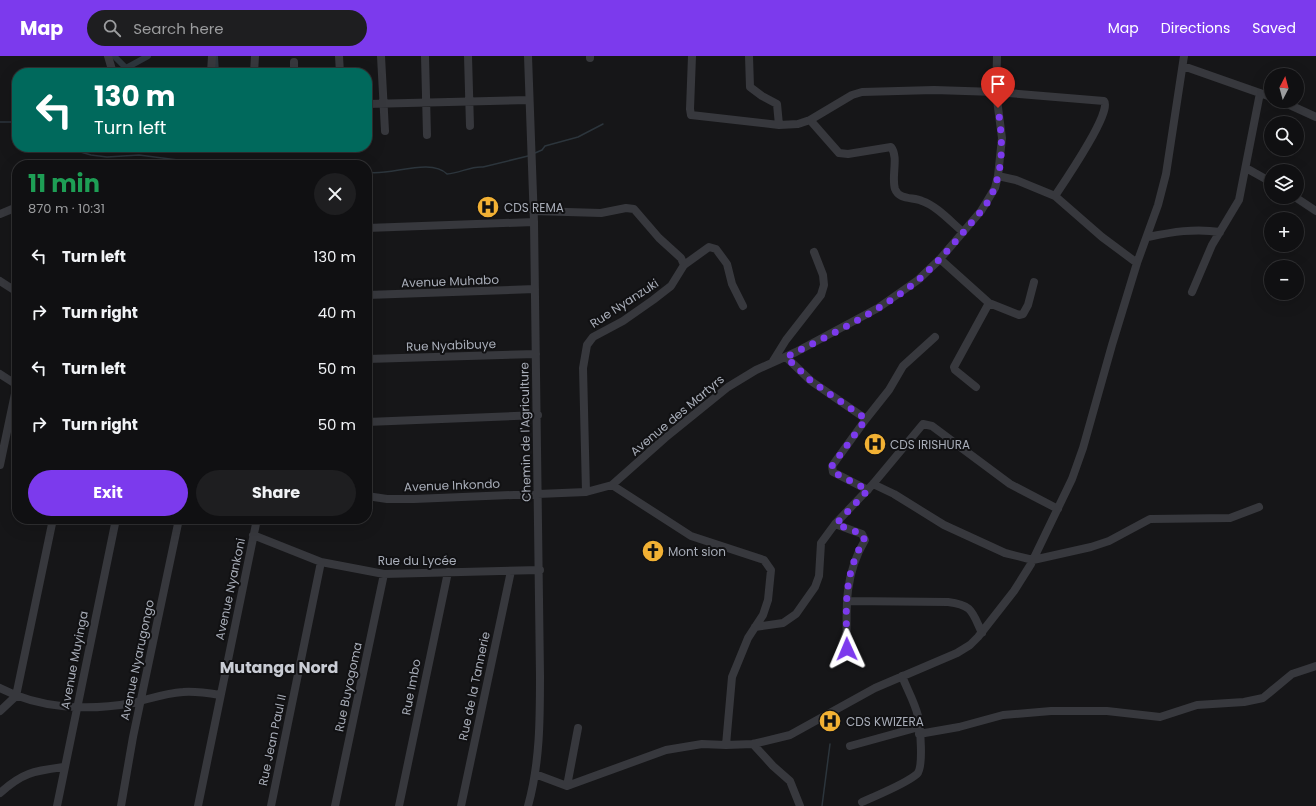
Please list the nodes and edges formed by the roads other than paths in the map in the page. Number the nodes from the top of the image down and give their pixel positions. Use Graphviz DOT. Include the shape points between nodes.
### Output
graph roads {
  1 [pos="108,56"];
  2 [pos="212,56"];
  3 [pos="255,56"];
  4 [pos="339,56"];
  5 [pos="381,56"];
  6 [pos="425,56"];
  7 [pos="468,56"];
  8 [pos="528,56"];
  9 [pos="692,56"];
  10 [pos="749,56"];
  11 [pos="997,56"];
  12 [pos="1184,56"];
  13 [pos="294,62"];
  14 [pos="1183,66"];
  15 [pos="112,68"];
  16 [pos="211,68"];
  17 [pos="254,68"];
  18 [pos="294,68"];
  19 [pos="340,68"];
  20 [pos="996,92"];
  21 [pos="1260,93"];
  22 [pos="1264,94"];
  23 [pos="529,100"];
  24 [pos="469,102"];
  25 [pos="384,103"];
  26 [pos="426,103"];
  27 [pos="372,104"];
  28 [pos="1296,108"];
  29 [pos="1316,117"];
  30 [pos="810,120"];
  31 [pos="779,125"];
  32 [pos="470,126"];
  33 [pos="384,131"];
  34 [pos="427,135"];
  35 [pos="1246,168"];
  36 [pos="998,176"];
  37 [pos="1264,178"];
  38 [pos="1055,196"];
  39 [pos="1304,203"];
  40 [pos="12,209"];
  41 [pos="533,211"];
  42 [pos="1316,211"];
  43 [pos="0,214"];
  44 [pos="534,222"];
  45 [pos="372,228"];
  46 [pos="963,232"];
  47 [pos="1220,232"];
  48 [pos="1148,237"];
  49 [pos="814,252"];
  50 [pos="940,258"];
  51 [pos="1137,263"];
  52 [pos="684,265"];
  53 [pos="0,281"];
  54 [pos="1034,282"];
  55 [pos="12,289"];
  56 [pos="535,289"];
  57 [pos="1192,292"];
  58 [pos="372,296"];
  59 [pos="988,303"];
  60 [pos="743,306"];
  61 [pos="935,337"];
  62 [pos="536,354"];
  63 [pos="786,357"];
  64 [pos="372,359"];
  65 [pos="773,361"];
  66 [pos="0,374"];
  67 [pos="12,382"];
  68 [pos="976,387"];
  69 [pos="12,408"];
  70 [pos="538,415"];
  71 [pos="866,419"];
  72 [pos="372,422"];
  73 [pos="0,464"];
  74 [pos="612,485"];
  75 [pos="870,487"];
  76 [pos="586,492"];
  77 [pos="538,493"];
  78 [pos="372,497"];
  79 [pos="1260,507"];
  80 [pos="1058,510"];
  81 [pos="52,524"];
  82 [pos="115,524"];
  83 [pos="178,524"];
  84 [pos="256,524"];
  85 [pos="836,524"];
  86 [pos="253,535"];
  87 [pos="1032,560"];
  88 [pos="321,562"];
  89 [pos="540,570"];
  90 [pos="511,571"];
  91 [pos="448,572"];
  92 [pos="384,574"];
  93 [pos="847,601"];
  94 [pos="755,627"];
  95 [pos="982,633"];
  96 [pos="847,649"];
  97 [pos="1316,666"];
  98 [pos="902,676"];
  99 [pos="0,688"];
  100 [pos="220,694"];
  101 [pos="16,696"];
  102 [pos="141,701"];
  103 [pos="78,707"];
  104 [pos="0,711"];
  105 [pos="578,728"];
  106 [pos="919,730"];
  107 [pos="753,744"];
  108 [pos="726,745"];
  109 [pos="850,746"];
  110 [pos="64,767"];
  111 [pos="535,774"];
  112 [pos="567,786"];
  113 [pos="0,793"];
  114 [pos="862,802"];
  115 [pos="57,806"];
  116 [pos="120,806"];
  117 [pos="198,806"];
  118 [pos="272,806"];
  119 [pos="335,806"];
  120 [pos="399,806"];
  121 [pos="461,806"];
  122 [pos="528,806"];
  123 [pos="800,806"];
  1 -- 15 [label="street"];
  2 -- 16 [label="street"];
  3 -- 17 [label="street"];
  4 -- 19 [label="street"];
  5 -- 25 [label="street"];
  6 -- 26 [label="street"];
  7 -- 24 [label="street"];
  8 -- 23 [label="street, Chemin de l'Agriculture"];
  9 -- 31 [label="street" via="691,115"];
  10 -- 31 [label="street" via="750,87 777,104"];
  11 -- 20 [label="street, Avenue des Martyrs"];
  12 -- 14 [label="street"];
  13 -- 18 [label="street"];
  14 -- 21 [label="street"];
  14 -- 48 [label="street" via="1166,174"];
  20 -- 30 [label="street" via="862,92 852,95"];
  20 -- 36 [label="street, Avenue des Martyrs" via="1002,138"];
  20 -- 38 [label="street" via="1100,99 1106,103 1094,133"];
  21 -- 22 [label="street"];
  21 -- 35 [label="street"];
  23 -- 24 [label="street"];
  23 -- 41 [label="street, Chemin de l'Agriculture"];
  24 -- 26 [label="street"];
  24 -- 32 [label="street"];
  25 -- 26 [label="street"];
  25 -- 27 [label="street"];
  25 -- 33 [label="street"];
  26 -- 34 [label="street"];
  28 -- 29 [label="street"];
  30 -- 31 [label="street" via="798,124"];
  30 -- 46 [label="street" via="839,153 891,147 895,189 898,194 924,202"];
  35 -- 37 [label="street"];
  35 -- 47 [label="street" via="1239,200"];
  36 -- 38 [label="street" via="1033,186"];
  36 -- 46 [label="street, Avenue des Martyrs" via="988,201"];
  38 -- 51 [label="street" via="1102,237"];
  39 -- 42 [label="street"];
  40 -- 43 [label="street"];
  41 -- 44 [label="street, Chemin de l'Agriculture"];
  41 -- 52 [label="street" via="601,213 634,209 659,238 681,258"];
  44 -- 45 [label="street"];
  44 -- 56 [label="street, Chemin de l'Agriculture"];
  46 -- 50 [label="street, Avenue des Martyrs"];
  47 -- 48 [label="street" via="1179,230"];
  47 -- 57 [label="street"];
  48 -- 51 [label="street"];
  49 -- 65 [label="street" via="823,275 821,295"];
  50 -- 59 [label="street"];
  50 -- 63 [label="street, Avenue des Martyrs" via="900,294"];
  51 -- 80 [label="street" via="1083,448"];
  52 -- 60 [label="street" via="709,247 716,249 727,264 732,284"];
  52 -- 76 [label="street, Rue Nyanzuki" via="670,286 653,300 623,321 593,337 587,344 583,368"];
  53 -- 55 [label="street"];
  54 -- 59 [label="street" via="1023,314 1015,314"];
  56 -- 58 [label="street, Avenue Muhabo"];
  56 -- 62 [label="street, Chemin de l'Agriculture"];
  59 -- 68 [label="street" via="954,367"];
  61 -- 71 [label="street" via="903,366 890,390"];
  62 -- 64 [label="street, Rue Nyabibuye"];
  62 -- 70 [label="street, Chemin de l'Agriculture"];
  63 -- 65 [label="street, Avenue des Martyrs"];
  63 -- 71 [label="street" via="811,381"];
  65 -- 74 [label="street, Avenue des Martyrs" via="728,387 664,438"];
  66 -- 67 [label="street"];
  69 -- 73 [label="street"];
  70 -- 72 [label="street"];
  70 -- 77 [label="street, Chemin de l'Agriculture"];
  71 -- 75 [label="street" via="832,466 832,470"];
  74 -- 76 [label="street, Avenue des Martyrs"];
  74 -- 94 [label="street" via="691,536 764,560 771,570 771,579 763,615"];
  75 -- 80 [label="street" via="919,426 927,424 1010,484"];
  75 -- 85 [label="street"];
  75 -- 87 [label="street" via="894,494 944,525 1005,553"];
  76 -- 77 [label="street, Avenue des Martyrs"];
  77 -- 78 [label="street, Avenue Inkondo" via="414,499"];
  77 -- 89 [label="street, Chemin de l'Agriculture"];
  79 -- 87 [label="street" via="1230,518 1150,519 1108,541"];
  80 -- 87 [label="street"];
  81 -- 101 [label="street"];
  82 -- 103 [label="street, Avenue Muyinga"];
  83 -- 102 [label="street, Avenue Nyarugongo"];
  84 -- 86 [label="street, Avenue Nyankoni"];
  85 -- 93 [label="street" via="864,536 850,573"];
  85 -- 94 [label="street" via="821,543 819,576 815,587 796,614 783,623"];
  86 -- 88 [label="street, Rue du Lycée"];
  86 -- 100 [label="street, Avenue Nyankoni"];
  87 -- 95 [label="street" via="1014,591"];
  88 -- 92 [label="street, Rue du Lycée"];
  88 -- 118 [label="street, Rue Jean Paul II"];
  89 -- 90 [label="street, Rue du Lycée"];
  89 -- 111 [label="street, Chemin de l'Agriculture" via="540,740"];
  90 -- 91 [label="street, Rue du Lycée"];
  90 -- 121 [label="street, Rue de la Tannerie"];
  91 -- 92 [label="street, Rue du Lycée"];
  91 -- 120 [label="street, Rue Imbo"];
  92 -- 119 [label="street, Rue Buyogoma"];
  93 -- 95 [label="street" via="962,604 971,611"];
  93 -- 96 [label="street"];
  94 -- 108 [label="street" via="732,677"];
  95 -- 98 [label="street" via="970,646 957,653"];
  97 -- 106 [label="street" via="1292,674 1263,698 1197,705 1160,717 1107,711 1051,711 1003,715 959,727"];
  98 -- 106 [label="street" via="918,716"];
  98 -- 107 [label="street" via="842,705 790,735"];
  99 -- 101 [label="street"];
  100 -- 102 [label="street" via="183,692"];
  100 -- 117 [label="street, Avenue Nyankoni"];
  101 -- 103 [label="street" via="57,706"];
  101 -- 104 [label="street"];
  102 -- 103 [label="street" via="101,707"];
  102 -- 116 [label="street, Avenue Nyarugongo"];
  103 -- 110 [label="street, Avenue Muyinga"];
  105 -- 112 [label="street"];
  106 -- 109 [label="street"];
  106 -- 114 [label="street" via="921,764 917,774"];
  107 -- 108 [label="street"];
  107 -- 123 [label="street" via="790,781"];
  108 -- 112 [label="street" via="702,744 666,750"];
  110 -- 113 [label="street" via="22,776"];
  110 -- 115 [label="street, Avenue Muyinga"];
  111 -- 112 [label="street"];
  111 -- 122 [label="street, Chemin de l'Agriculture"];
}
